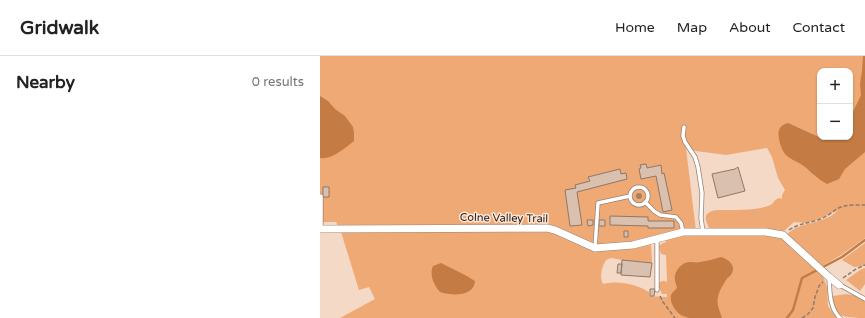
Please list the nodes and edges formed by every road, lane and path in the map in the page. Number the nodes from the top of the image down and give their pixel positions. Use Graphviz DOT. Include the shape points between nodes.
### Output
graph roads {
  1 [pos="684,127"];
  2 [pos="321,196"];
  3 [pos="630,196"];
  4 [pos="645,202"];
  5 [pos="865,206"];
  6 [pos="320,230"];
  7 [pos="684,232"];
  8 [pos="703,232"];
  9 [pos="783,235"];
  10 [pos="657,239"];
  11 [pos="595,248"];
  12 [pos="865,266"];
  13 [pos="827,275"];
  14 [pos="838,284"];
  15 [pos="657,290"];
  16 [pos="865,298"];
  17 [pos="675,318"];
  18 [pos="802,318"];
  19 [pos="840,318"];
  1 -- 8 [label="lane" via="685,142 698,167"];
  2 -- 6 [label="lane"];
  3 -- 4 [label="lane" via="634,204 640,205"];
  3 -- 4 [label="lane" via="635,188 643,188 648,195"];
  3 -- 11 [label="lane" via="598,203"];
  4 -- 7 [label="lane" via="660,215 676,217"];
  5 -- 9 [label="path" via="838,208 829,215 794,227"];
  6 -- 11 [label="street, Colne Valley Trail" via="547,228"];
  7 -- 8 [label="street, Colne Valley Trail"];
  7 -- 10 [label="street, Colne Valley Trail"];
  8 -- 9 [label="street, Colne Valley Trail" via="766,232"];
  9 -- 13 [label="street"];
  10 -- 11 [label="street, Colne Valley Trail" via="633,245"];
  10 -- 15 [label="lane"];
  12 -- 14 [label="path" via="856,269"];
  13 -- 14 [label="street"];
  13 -- 18 [label="path" via="814,297 813,308"];
  13 -- 19 [label="lane" via="833,311"];
  14 -- 16 [label="lane"];
  15 -- 17 [label="path"];
}
